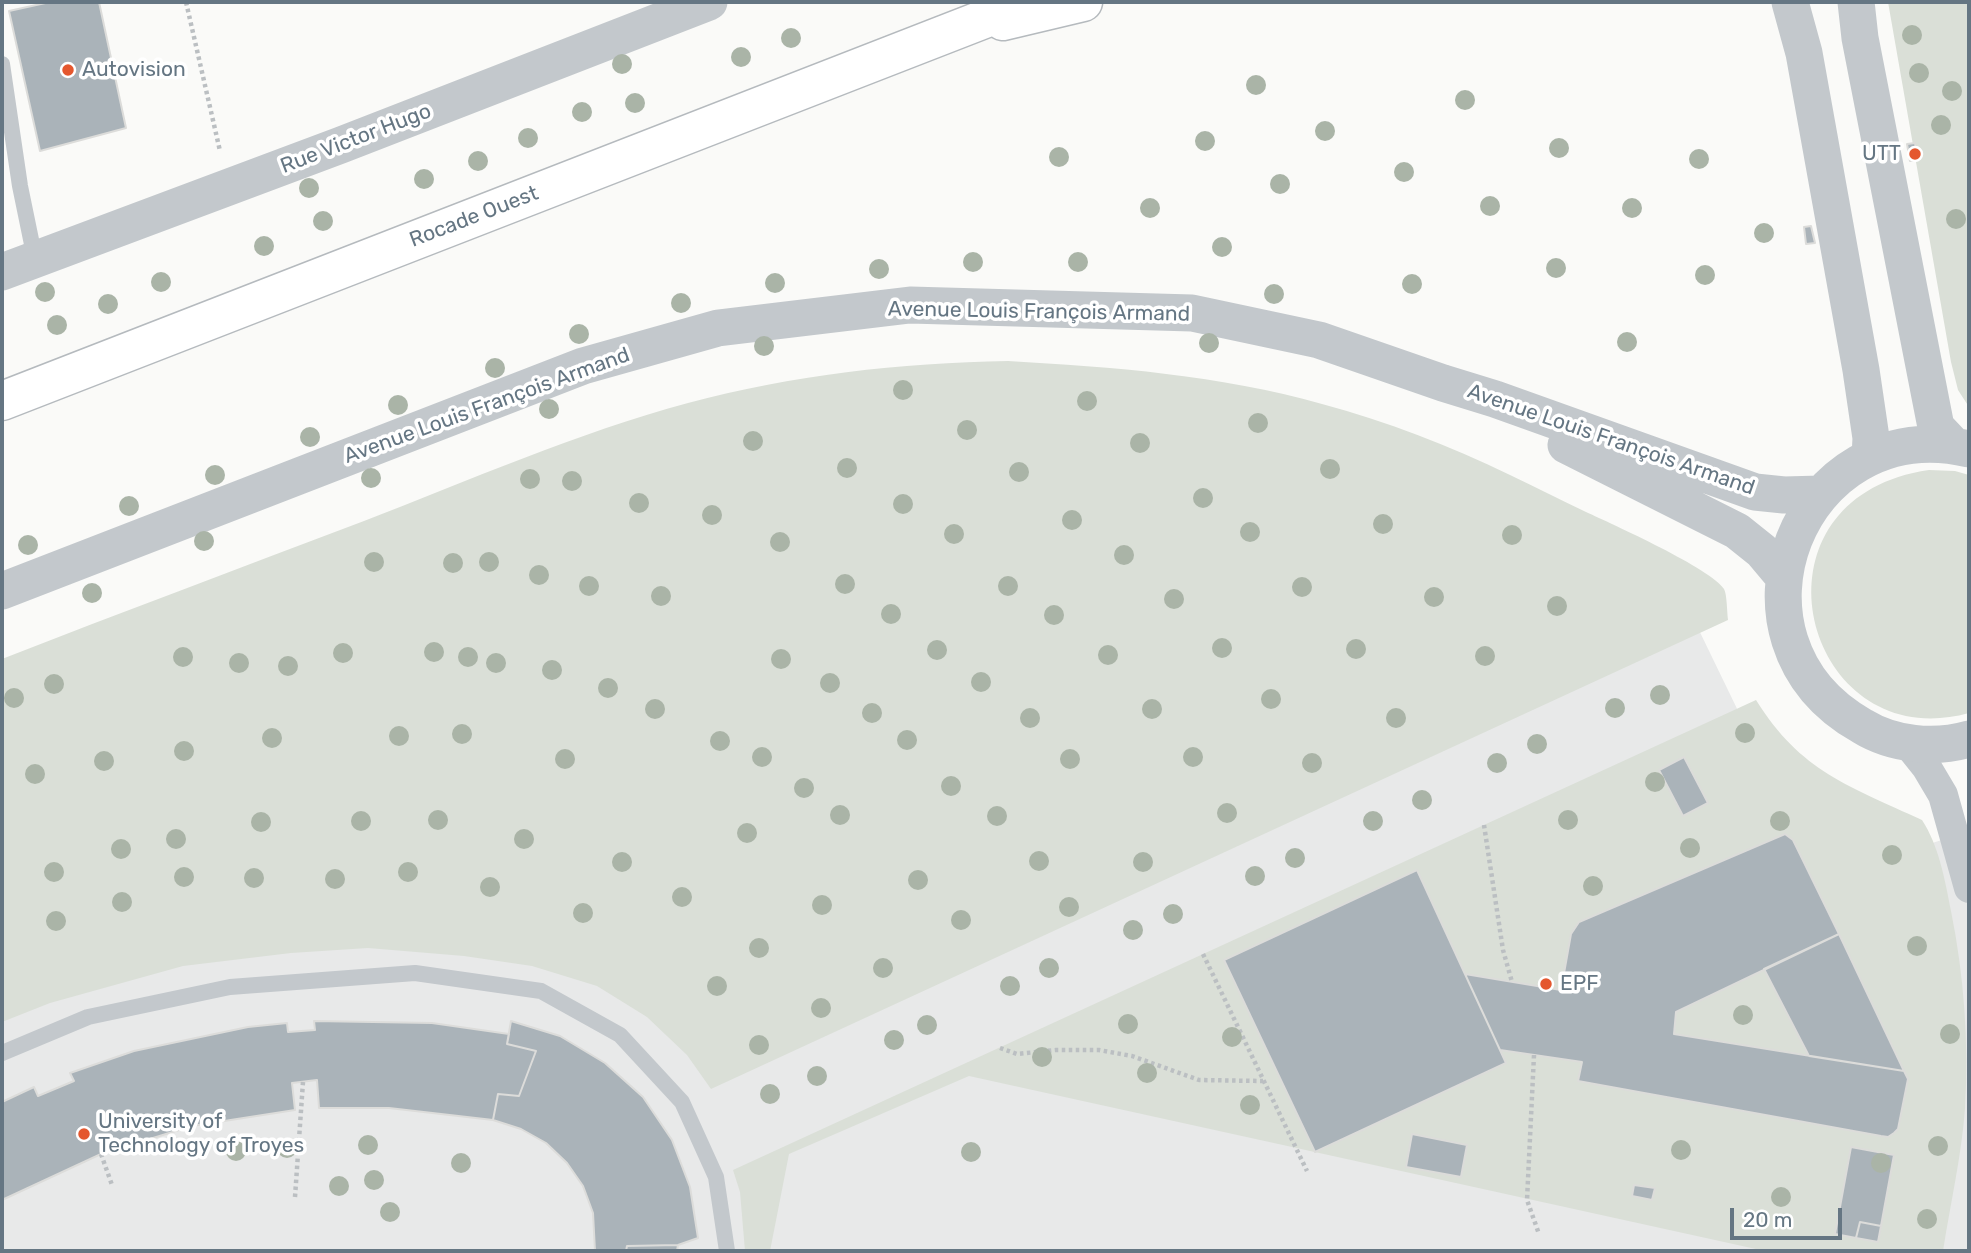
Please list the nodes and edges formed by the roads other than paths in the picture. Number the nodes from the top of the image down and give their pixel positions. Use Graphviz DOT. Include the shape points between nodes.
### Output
graph roads {
  1 [pos="709,2"];
  2 [pos="1028,2"];
  3 [pos="1083,2"];
  4 [pos="1790,2"];
  5 [pos="1856,2"];
  6 [pos="947,34"];
  7 [pos="2,64"];
  8 [pos="18,266"];
  9 [pos="1443,383"];
  10 [pos="2,401"];
  11 [pos="1961,447"];
  12 [pos="1870,457"];
  13 [pos="1821,494"];
  14 [pos="1783,576"];
  15 [pos="2,591"];
  16 [pos="1969,739"];
  17 [pos="1907,743"];
  18 [pos="1969,888"];
  19 [pos="2,1053"];
  20 [pos="727,1251"];
  1 -- 8 [label="street, Rue Victor Hugo"];
  2 -- 6 [label="main road, Rocade Ouest"];
  3 -- 6 [label="main road, Rocade Ouest"];
  4 -- 12 [label="street" via="1804,53 1858,357"];
  5 -- 11 [label="street" via="1936,427"];
  6 -- 10 [label="main road, Rocade Ouest"];
  7 -- 8 [label="lane" via="20,186"];
  9 -- 13 [label="street, Avenue Louis François Armand" via="1755,492"];
  9 -- 14 [label="street, Avenue Louis François Armand" via="1737,531"];
  9 -- 15 [label="street, Avenue Louis François Armand" via="1319,340 1192,313 910,305 718,328 583,366"];
  11 -- 12 [label="street" via="1925,444"];
  12 -- 13 [label="street" via="1843,473"];
  13 -- 14 [label="street" via="1796,532"];
  14 -- 17 [label="street" via="1789,641 1802,671 1822,697 1847,718 1875,734"];
  16 -- 17 [label="street" via="1953,744"];
  17 -- 18 [label="street" via="1943,795"];
  19 -- 20 [label="lane" via="88,1017 230,987 415,973 541,991 620,1035 682,1102 716,1177"];
}
